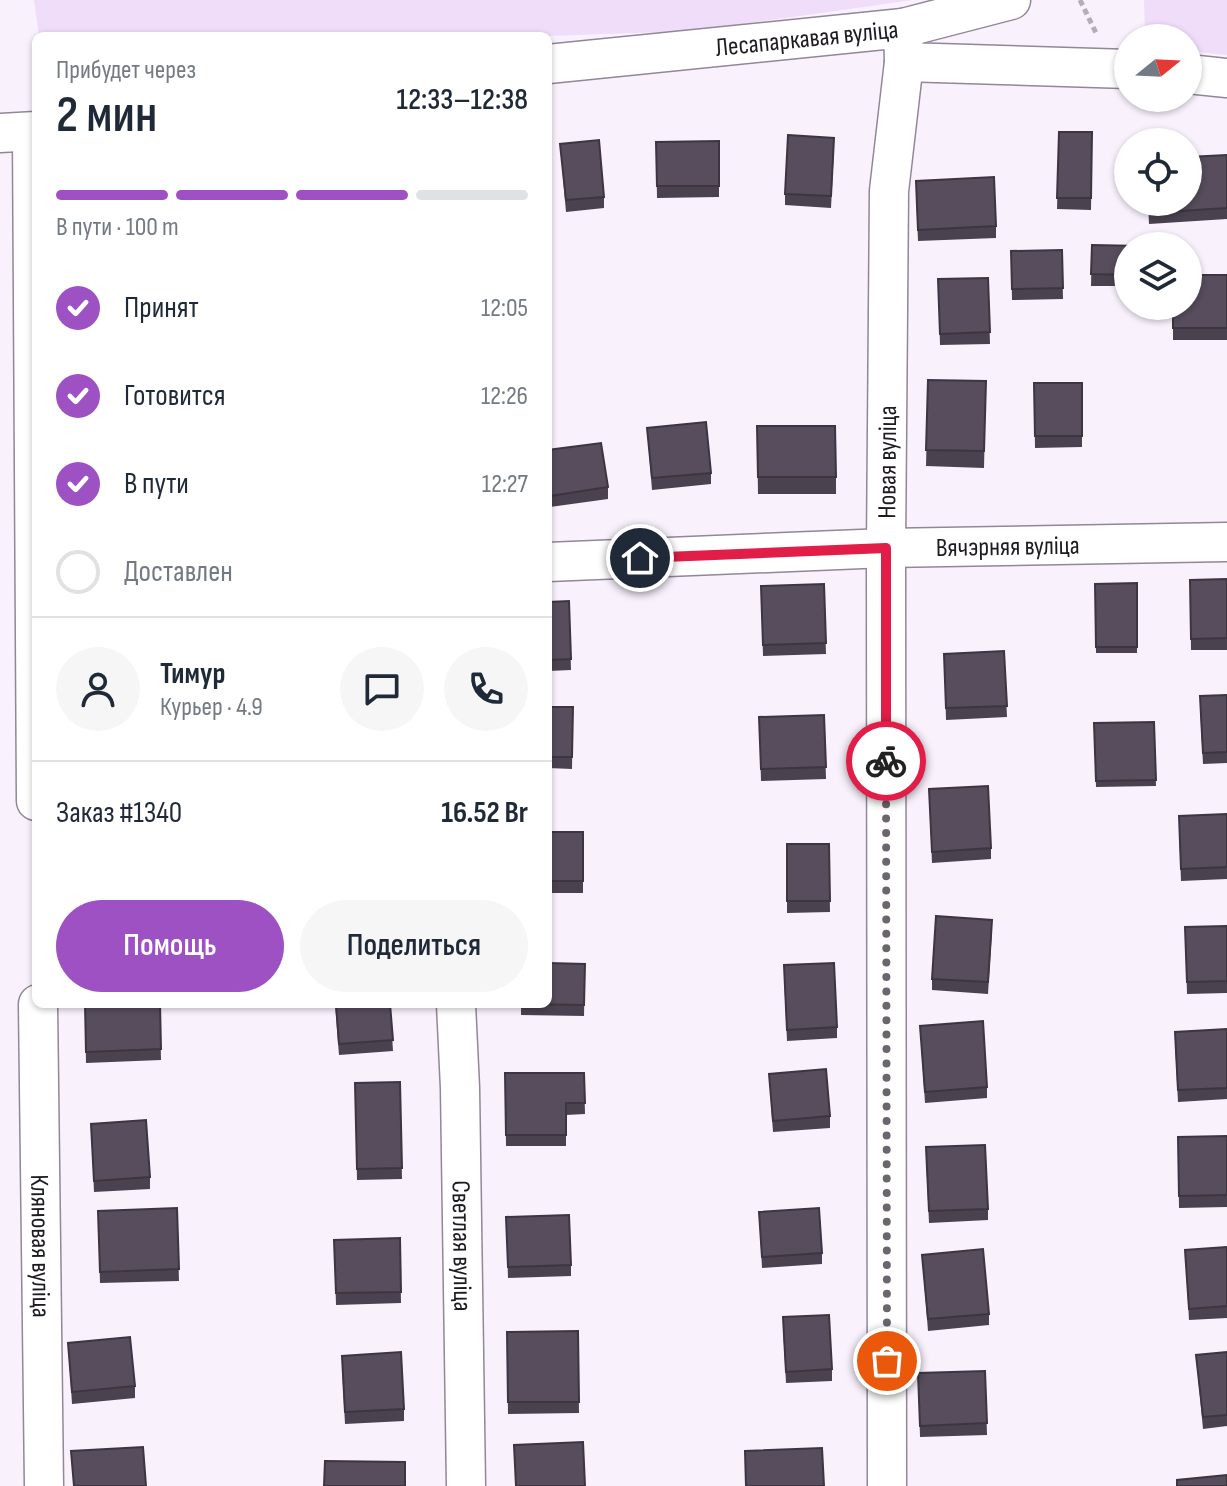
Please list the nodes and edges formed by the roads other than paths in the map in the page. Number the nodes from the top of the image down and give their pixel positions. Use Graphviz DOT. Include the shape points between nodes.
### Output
graph roads {
  1 [pos="1011,0"];
  2 [pos="903,45"];
  3 [pos="552,64"];
  4 [pos="1114,68"];
  5 [pos="1202,75"];
  6 [pos="1227,78"];
  7 [pos="23,132"];
  8 [pos="1227,542"];
  9 [pos="886,548"];
  10 [pos="552,562"];
  11 [pos="23,574"];
  12 [pos="32,731"];
  13 [pos="38,1008"];
  14 [pos="456,1008"];
  15 [pos="44,1486"];
  16 [pos="466,1486"];
  17 [pos="887,1486"];
  1 -- 2 [label="street"];
  2 -- 3 [label="street, Лесапаркавая вуліца"];
  2 -- 4 [label="street, Лесапаркавая вуліца"];
  2 -- 9 [label="street, Новая вуліца" via="889,191"];
  5 -- 6 [label="street"];
  7 -- 11 [label="street"];
  8 -- 9 [label="street, Вячэрняя вуліца"];
  9 -- 10 [label="street, Вячэрняя вуліца"];
  9 -- 17 [label="street, Новая вуліца"];
  11 -- 12 [label="street"];
  13 -- 15 [label="street, Кляновая вуліца"];
  14 -- 16 [label="street, Светлая вуліца"];
}
